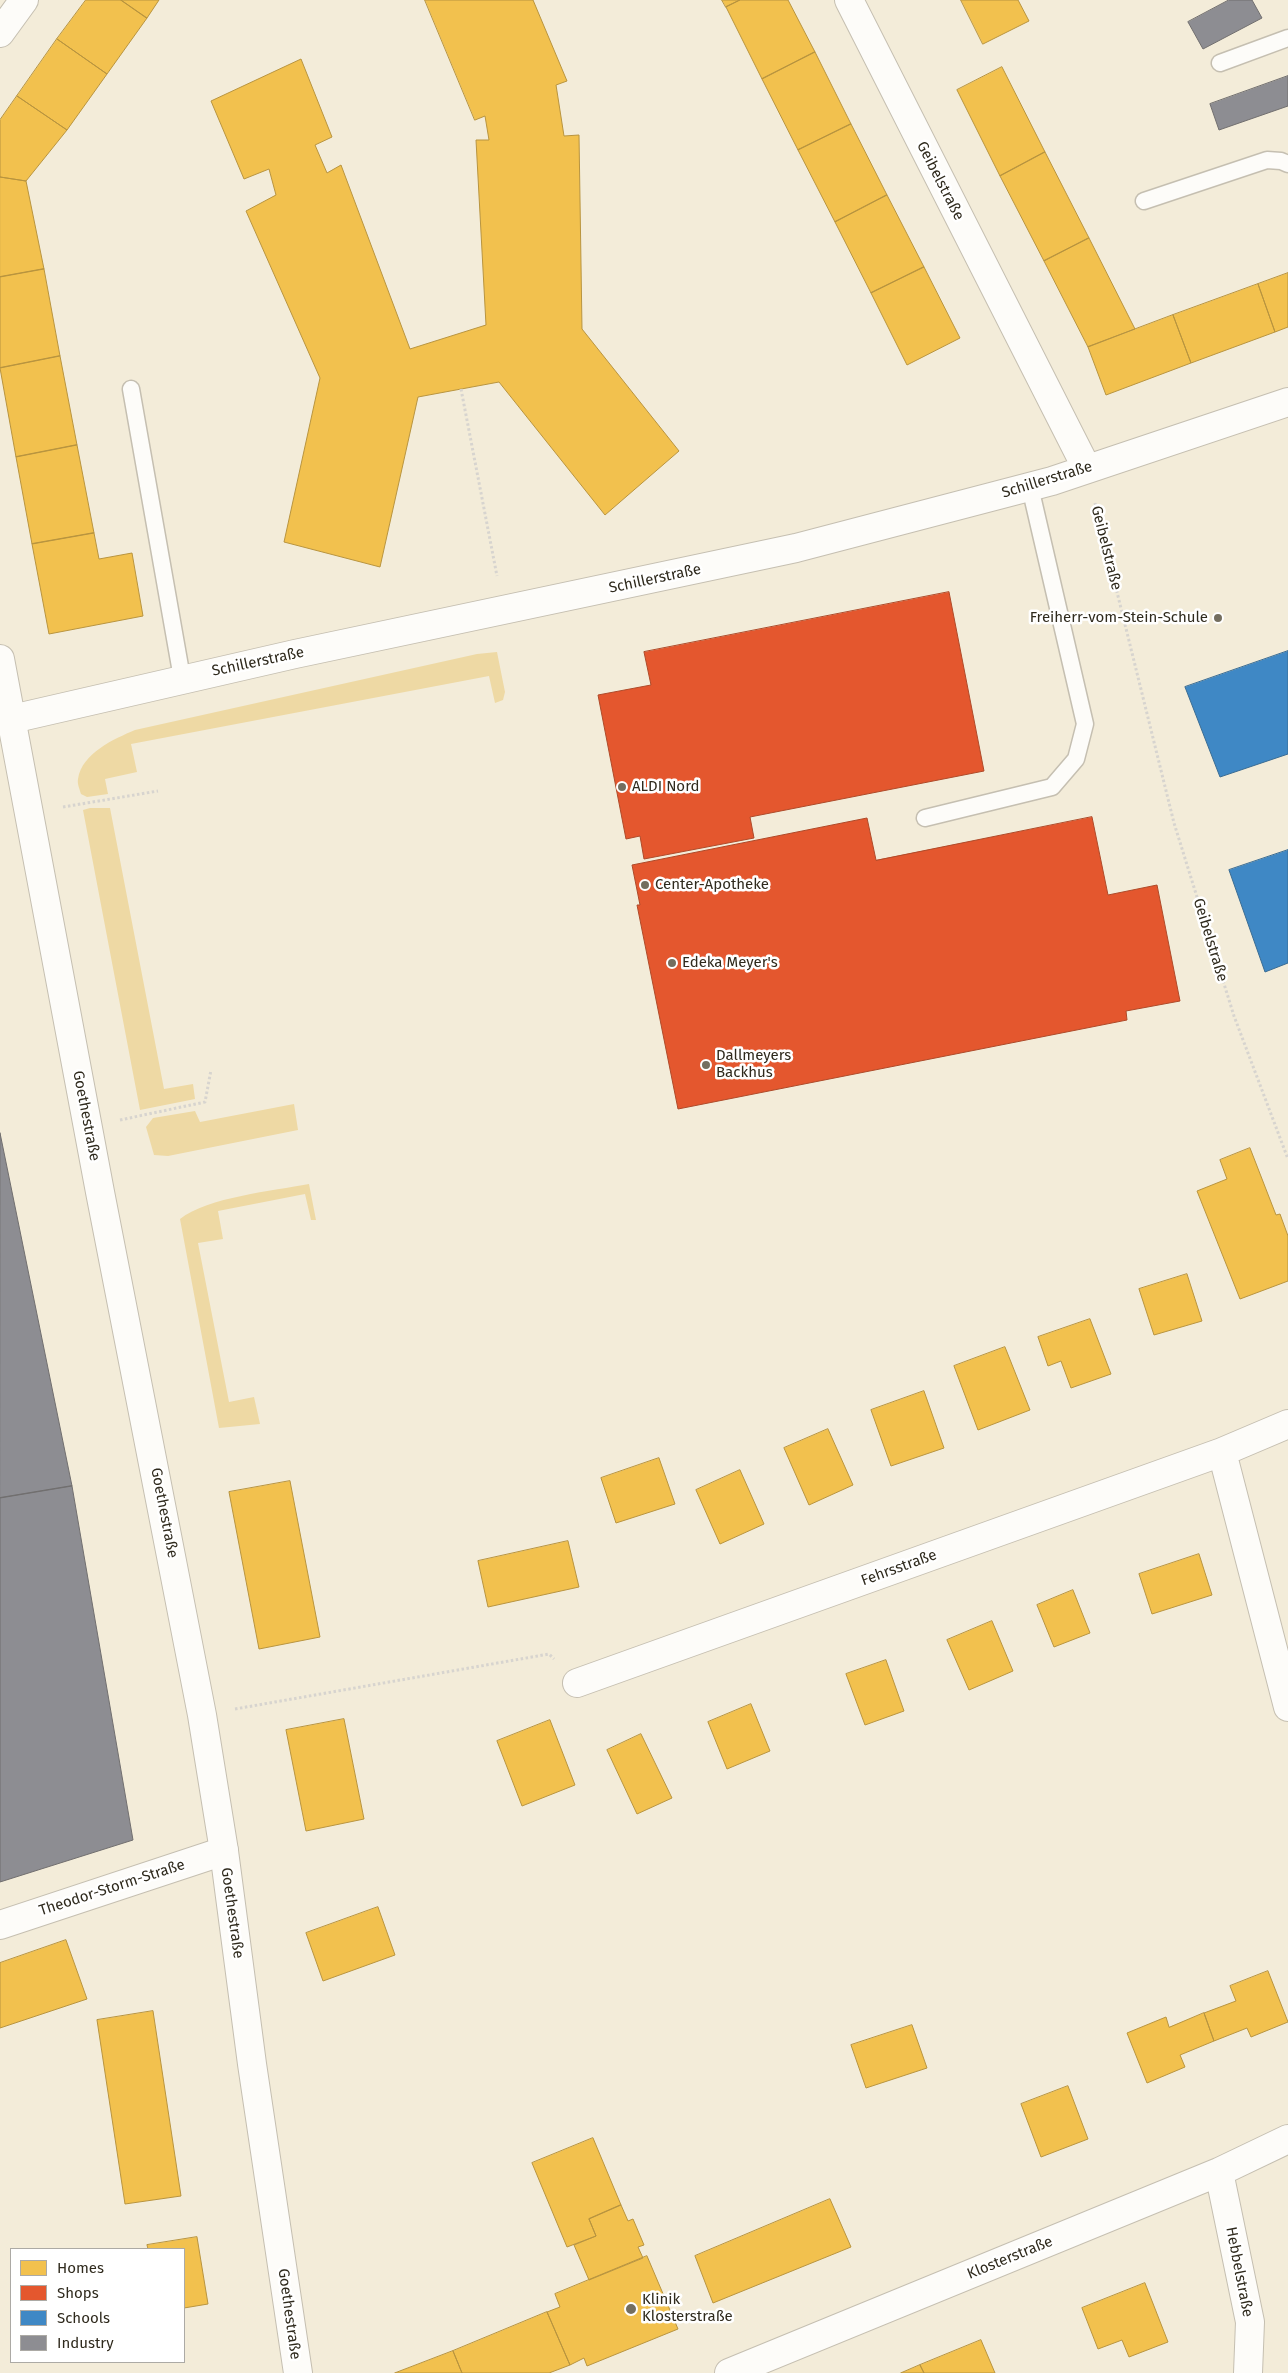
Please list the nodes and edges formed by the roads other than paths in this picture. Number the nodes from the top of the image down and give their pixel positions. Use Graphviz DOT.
graph roads {
  1 [pos="24,0"];
  2 [pos="849,0"];
  3 [pos="0,33"];
  4 [pos="1288,38"];
  5 [pos="1220,63"];
  6 [pos="1288,164"];
  7 [pos="1144,202"];
  8 [pos="131,389"];
  9 [pos="1288,402"];
  10 [pos="1087,469"];
  11 [pos="1030,487"];
  12 [pos="0,659"];
  13 [pos="182,678"];
  14 [pos="6,719"];
  15 [pos="924,818"];
  16 [pos="1288,1424"];
  17 [pos="1222,1452"];
  18 [pos="577,1684"];
  19 [pos="1288,1707"];
  20 [pos="224,1851"];
  21 [pos="0,1924"];
  22 [pos="1288,2139"];
  23 [pos="1219,2172"];
  24 [pos="298,2373"];
  25 [pos="729,2373"];
  26 [pos="1248,2373"];
  1 -- 3 [label="street"];
  2 -- 10 [label="street, Geibelstraße"];
  4 -- 5 [label="lane"];
  6 -- 7 [label="lane"];
  8 -- 13 [label="lane"];
  9 -- 10 [label="street, Schillerstraße"];
  10 -- 11 [label="street, Schillerstraße"];
  11 -- 13 [label="street, Schillerstraße"];
  11 -- 15 [label="lane"];
  12 -- 14 [label="street, Goethestraße"];
  13 -- 14 [label="street, Schillerstraße"];
  14 -- 20 [label="street, Goethestraße"];
  16 -- 17 [label="street, Fehrsstraße"];
  17 -- 18 [label="street, Fehrsstraße"];
  17 -- 19 [label="street"];
  20 -- 21 [label="street, Theodor-Storm-Straße"];
  20 -- 24 [label="street, Goethestraße"];
  22 -- 23 [label="street, Klosterstraße"];
  23 -- 25 [label="street, Klosterstraße"];
  23 -- 26 [label="street, Hebbelstraße"];
}
